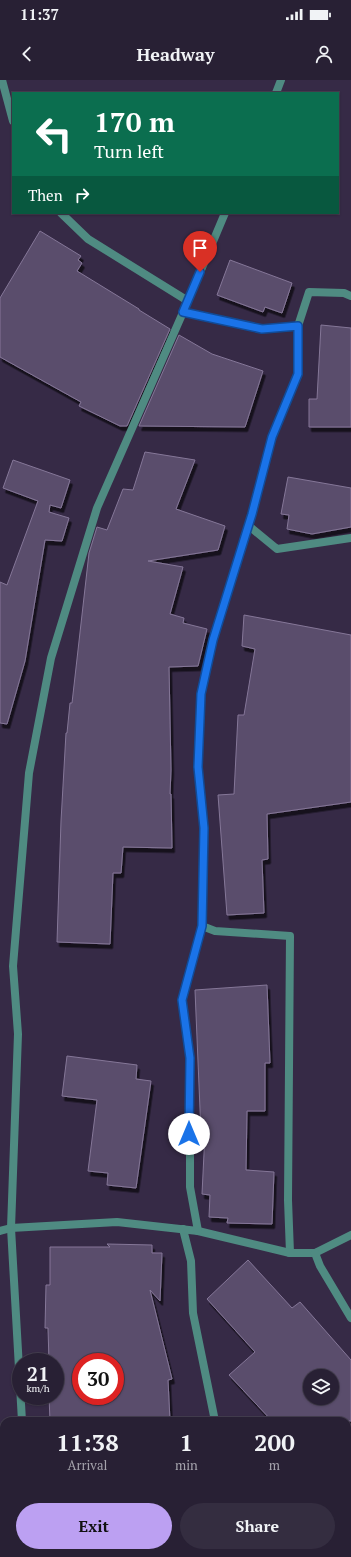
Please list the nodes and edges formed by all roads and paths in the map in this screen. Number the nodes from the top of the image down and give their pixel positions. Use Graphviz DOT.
graph roads {
  1 [pos="2,80"];
  2 [pos="281,80"];
  3 [pos="276,92"];
  4 [pos="2,96"];
  5 [pos="12,119"];
  6 [pos="62,214"];
  7 [pos="225,214"];
  8 [pos="351,296"];
  9 [pos="188,301"];
  10 [pos="183,312"];
  11 [pos="298,326"];
  12 [pos="248,526"];
  13 [pos="351,538"];
  14 [pos="202,926"];
  15 [pos="11,1228"];
  16 [pos="184,1229"];
  17 [pos="0,1231"];
  18 [pos="198,1231"];
  19 [pos="351,1235"];
  20 [pos="290,1253"];
  21 [pos="315,1253"];
  22 [pos="351,1318"];
  23 [pos="22,1417"];
  24 [pos="214,1417"];
  1 -- 4 [label="street"];
  2 -- 3 [label="street"];
  4 -- 5 [label="street"];
  6 -- 9 [label="street"];
  7 -- 9 [label="street"];
  8 -- 11 [label="street"];
  9 -- 10 [label="street"];
  10 -- 11 [label="street"];
  10 -- 15 [label="street"];
  11 -- 12 [label="street"];
  12 -- 13 [label="street"];
  12 -- 14 [label="street"];
  14 -- 18 [label="street"];
  14 -- 20 [label="street"];
  15 -- 16 [label="street"];
  15 -- 17 [label="street"];
  15 -- 23 [label="street"];
  16 -- 18 [label="street"];
  16 -- 24 [label="street"];
  18 -- 20 [label="street"];
  19 -- 21 [label="street"];
  20 -- 21 [label="street"];
  21 -- 22 [label="street"];
}
